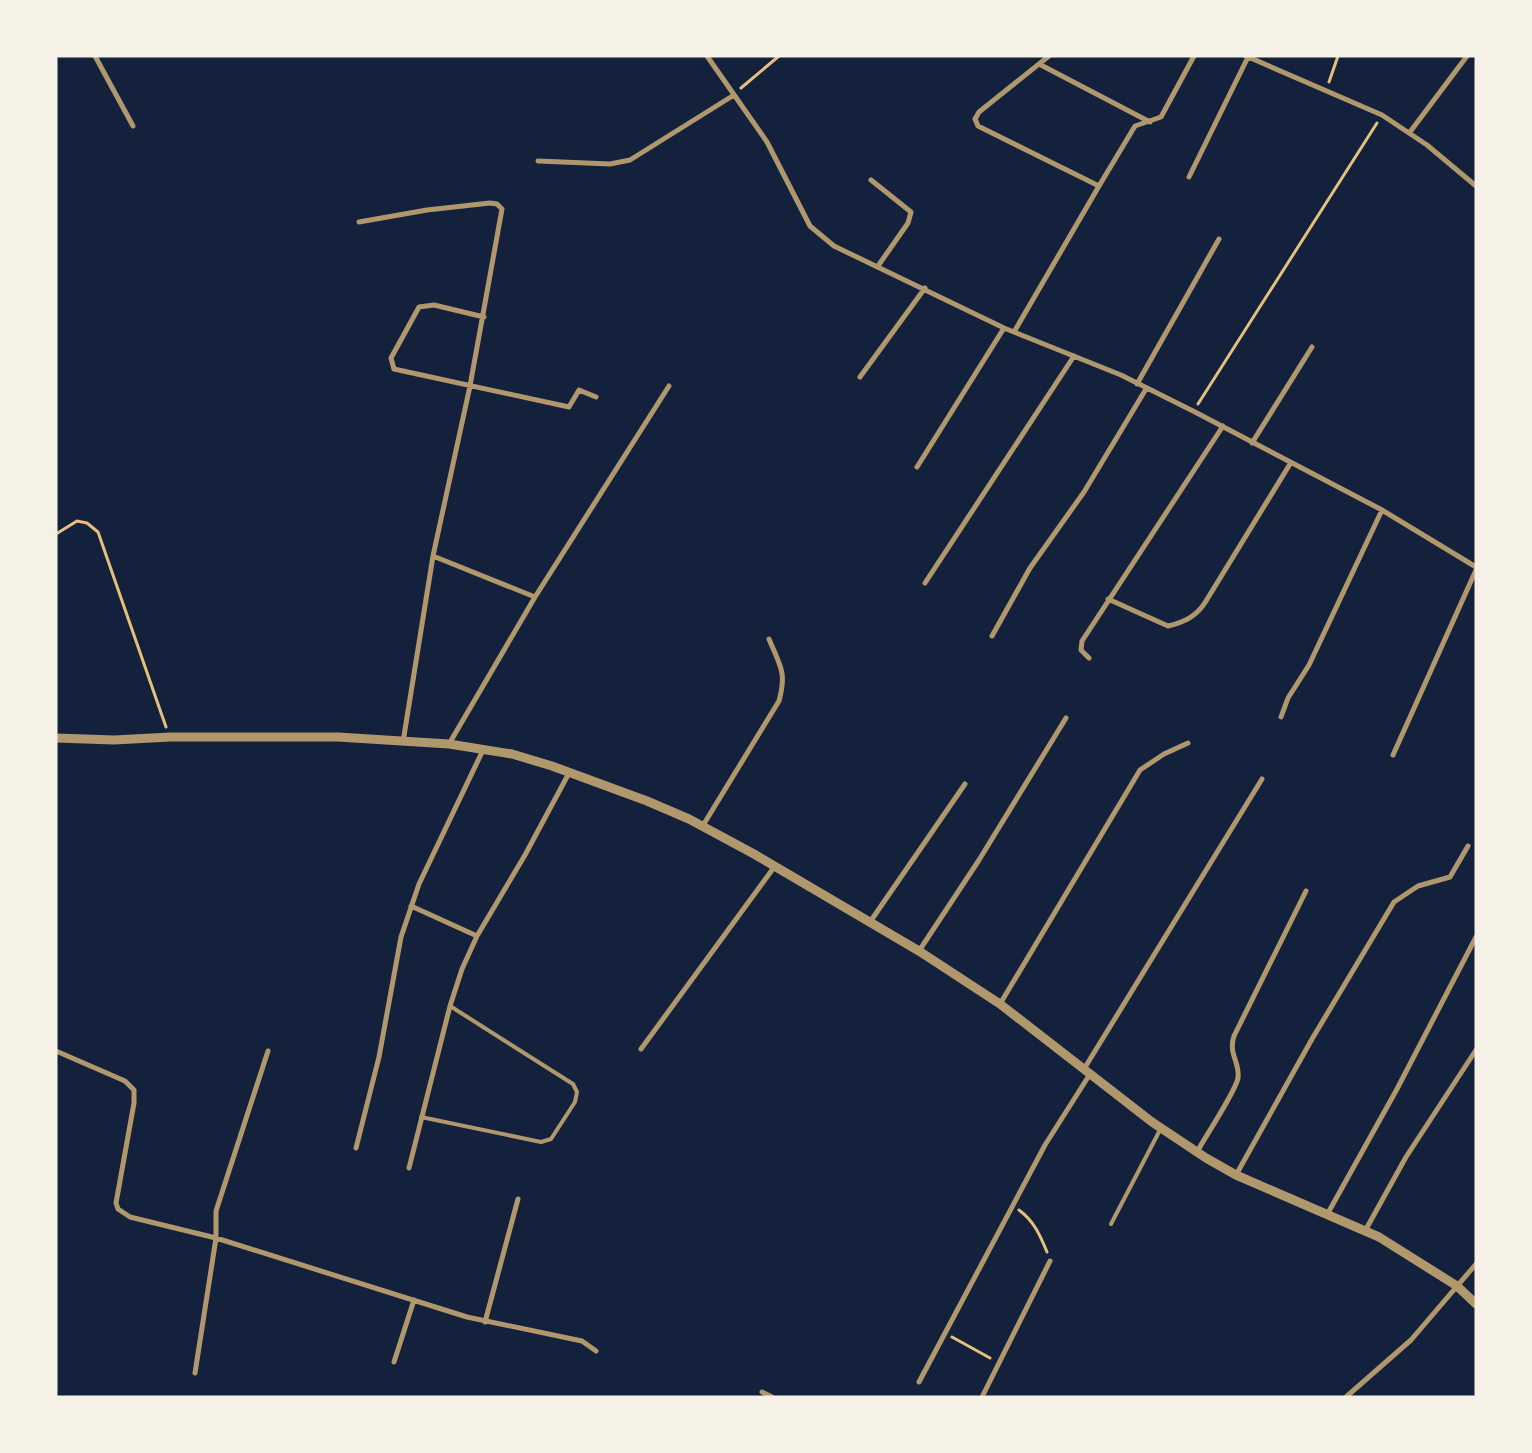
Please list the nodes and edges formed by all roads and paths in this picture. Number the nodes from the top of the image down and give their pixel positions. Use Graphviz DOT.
graph roads {
  1 [pos="95,56"];
  2 [pos="707,56"];
  3 [pos="779,56"];
  4 [pos="1050,56"];
  5 [pos="1194,56"];
  6 [pos="1338,56"];
  7 [pos="1467,56"];
  8 [pos="1247,57"];
  9 [pos="1039,64"];
  10 [pos="1326,89"];
  11 [pos="734,95"];
  12 [pos="1382,115"];
  13 [pos="1150,122"];
  14 [pos="133,126"];
  15 [pos="1410,132"];
  16 [pos="538,161"];
  17 [pos="1190,177"];
  18 [pos="871,180"];
  19 [pos="1099,186"];
  20 [pos="1476,186"];
  21 [pos="359,222"];
  22 [pos="1219,239"];
  23 [pos="878,266"];
  24 [pos="925,288"];
  25 [pos="484,317"];
  26 [pos="1004,328"];
  27 [pos="1014,332"];
  28 [pos="1312,347"];
  29 [pos="1074,356"];
  30 [pos="860,377"];
  31 [pos="1138,384"];
  32 [pos="470,386"];
  33 [pos="669,386"];
  34 [pos="1146,389"];
  35 [pos="596,397"];
  36 [pos="1194,412"];
  37 [pos="1223,426"];
  38 [pos="1252,442"];
  39 [pos="1290,464"];
  40 [pos="916,467"];
  41 [pos="1382,510"];
  42 [pos="56,534"];
  43 [pos="434,556"];
  44 [pos="1476,569"];
  45 [pos="925,583"];
  46 [pos="534,597"];
  47 [pos="1108,599"];
  48 [pos="992,636"];
  49 [pos="769,639"];
  50 [pos="1089,658"];
  51 [pos="1281,717"];
  52 [pos="1066,718"];
  53 [pos="170,737"];
  54 [pos="56,738"];
  55 [pos="403,742"];
  56 [pos="1188,743"];
  57 [pos="449,744"];
  58 [pos="485,748"];
  59 [pos="1393,755"];
  60 [pos="569,773"];
  61 [pos="1262,779"];
  62 [pos="965,784"];
  63 [pos="702,827"];
  64 [pos="1468,846"];
  65 [pos="775,866"];
  66 [pos="1306,892"];
  67 [pos="411,906"];
  68 [pos="870,922"];
  69 [pos="477,936"];
  70 [pos="1476,937"];
  71 [pos="919,951"];
  72 [pos="1000,1004"];
  73 [pos="450,1006"];
  74 [pos="641,1048"];
  75 [pos="1476,1050"];
  76 [pos="56,1051"];
  77 [pos="268,1052"];
  78 [pos="1087,1071"];
  79 [pos="421,1117"];
  80 [pos="1161,1128"];
  81 [pos="356,1148"];
  82 [pos="1197,1152"];
  83 [pos="409,1168"];
  84 [pos="1236,1175"];
  85 [pos="518,1199"];
  86 [pos="1013,1205"];
  87 [pos="1328,1213"];
  88 [pos="1111,1224"];
  89 [pos="1365,1231"];
  90 [pos="216,1238"];
  91 [pos="1050,1260"];
  92 [pos="1476,1264"];
  93 [pos="1457,1286"];
  94 [pos="414,1300"];
  95 [pos="1476,1304"];
  96 [pos="485,1322"];
  97 [pos="945,1333"];
  98 [pos="596,1351"];
  99 [pos="394,1362"];
  100 [pos="998,1362"];
  101 [pos="195,1373"];
  102 [pos="919,1382"];
  103 [pos="762,1392"];
  104 [pos="772,1397"];
  105 [pos="982,1397"];
  106 [pos="1346,1397"];
  1 -- 14 [label="street"];
  2 -- 11 [label="street"];
  3 -- 11 [label="path"];
  4 -- 9 [label="street"];
  5 -- 13 [label="street"];
  6 -- 10 [label="path"];
  7 -- 15 [label="street"];
  8 -- 10 [label="street"];
  8 -- 17 [label="street"];
  9 -- 13 [label="street"];
  9 -- 19 [label="street"];
  10 -- 12 [label="street"];
  11 -- 16 [label="street"];
  11 -- 23 [label="street"];
  12 -- 15 [label="street"];
  12 -- 36 [label="path"];
  13 -- 19 [label="street"];
  15 -- 20 [label="street"];
  18 -- 23 [label="street"];
  19 -- 27 [label="street"];
  21 -- 25 [label="street"];
  22 -- 31 [label="street"];
  23 -- 24 [label="street"];
  24 -- 26 [label="street"];
  24 -- 30 [label="street"];
  25 -- 32 [label="street"];
  25 -- 32 [label="street"];
  26 -- 27 [label="street"];
  26 -- 40 [label="street"];
  27 -- 29 [label="street"];
  28 -- 38 [label="street"];
  29 -- 31 [label="street"];
  29 -- 45 [label="street"];
  31 -- 34 [label="street"];
  32 -- 35 [label="street"];
  32 -- 43 [label="street"];
  33 -- 46 [label="street"];
  34 -- 36 [label="street"];
  34 -- 48 [label="street"];
  36 -- 37 [label="street"];
  37 -- 38 [label="street"];
  37 -- 47 [label="street"];
  38 -- 39 [label="street"];
  39 -- 41 [label="street"];
  39 -- 47 [label="street"];
  41 -- 44 [label="street"];
  41 -- 51 [label="street"];
  42 -- 53 [label="path"];
  43 -- 46 [label="street"];
  43 -- 55 [label="street"];
  44 -- 59 [label="street"];
  46 -- 57 [label="street"];
  47 -- 50 [label="street"];
  49 -- 63 [label="street"];
  52 -- 71 [label="street"];
  53 -- 54 [label="street"];
  53 -- 55 [label="street"];
  55 -- 57 [label="street"];
  56 -- 72 [label="street"];
  57 -- 58 [label="street"];
  58 -- 60 [label="street"];
  58 -- 67 [label="street"];
  60 -- 63 [label="street"];
  60 -- 69 [label="street"];
  61 -- 78 [label="street"];
  62 -- 68 [label="street"];
  63 -- 65 [label="street"];
  64 -- 84 [label="street"];
  65 -- 68 [label="street"];
  65 -- 74 [label="street"];
  66 -- 82 [label="street"];
  67 -- 69 [label="street"];
  67 -- 81 [label="street"];
  68 -- 71 [label="street"];
  69 -- 73 [label="street"];
  70 -- 87 [label="street"];
  71 -- 72 [label="street"];
  72 -- 78 [label="street"];
  73 -- 79 [label="street"];
  73 -- 79 [label="lane"];
  75 -- 89 [label="street"];
  76 -- 90 [label="street"];
  77 -- 90 [label="street"];
  78 -- 80 [label="street"];
  78 -- 86 [label="street"];
  79 -- 83 [label="street"];
  80 -- 82 [label="street"];
  80 -- 88 [label="lane"];
  82 -- 84 [label="street"];
  84 -- 87 [label="street"];
  85 -- 96 [label="street"];
  86 -- 91 [label="path"];
  86 -- 97 [label="street"];
  87 -- 89 [label="street"];
  89 -- 93 [label="street"];
  90 -- 94 [label="street"];
  90 -- 101 [label="street"];
  91 -- 100 [label="street"];
  92 -- 93 [label="street"];
  93 -- 95 [label="street"];
  93 -- 106 [label="street"];
  94 -- 96 [label="street"];
  94 -- 99 [label="street"];
  96 -- 98 [label="street"];
  97 -- 100 [label="path"];
  97 -- 102 [label="street"];
  100 -- 105 [label="street"];
  103 -- 104 [label="street"];
}
